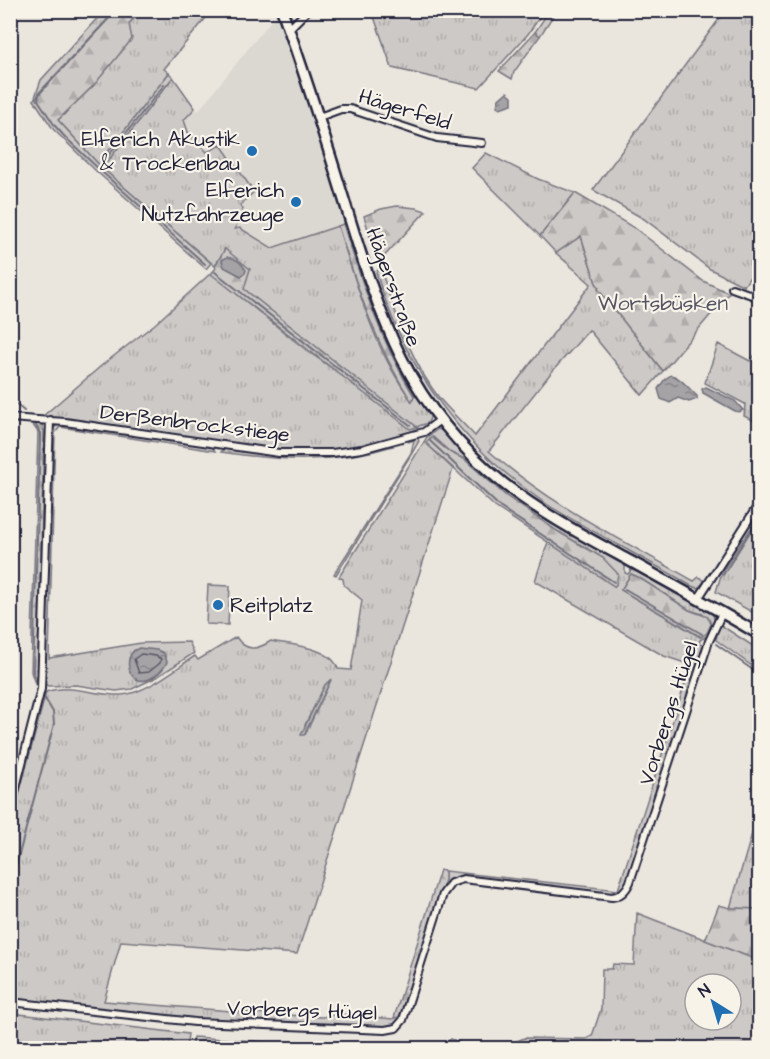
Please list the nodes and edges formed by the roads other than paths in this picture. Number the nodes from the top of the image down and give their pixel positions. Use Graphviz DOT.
graph roads {
  1 [pos="282,10"];
  2 [pos="308,10"];
  3 [pos="288,30"];
  4 [pos="319,117"];
  5 [pos="482,143"];
  6 [pos="732,288"];
  7 [pos="759,298"];
  8 [pos="10,418"];
  9 [pos="50,420"];
  10 [pos="440,420"];
  11 [pos="759,502"];
  12 [pos="698,599"];
  13 [pos="722,613"];
  14 [pos="759,635"];
  15 [pos="10,810"];
  16 [pos="10,1002"];
  1 -- 3 [label="main road, Hägerstraße"];
  2 -- 3 [label="street"];
  3 -- 4 [label="main road, Hägerstraße"];
  4 -- 5 [label="street, Hägerfeld"];
  4 -- 10 [label="main road, Hägerstraße"];
  6 -- 7 [label="street"];
  8 -- 9 [label="street, Derßenbrockstiege"];
  9 -- 10 [label="street, Derßenbrockstiege"];
  9 -- 15 [label="street"];
  10 -- 12 [label="main road, Hägerstraße"];
  11 -- 12 [label="street"];
  12 -- 13 [label="main road, Hägerstraße"];
  13 -- 14 [label="main road, Hägerstraße"];
  13 -- 16 [label="street, Vorbergs Hügel"];
}
